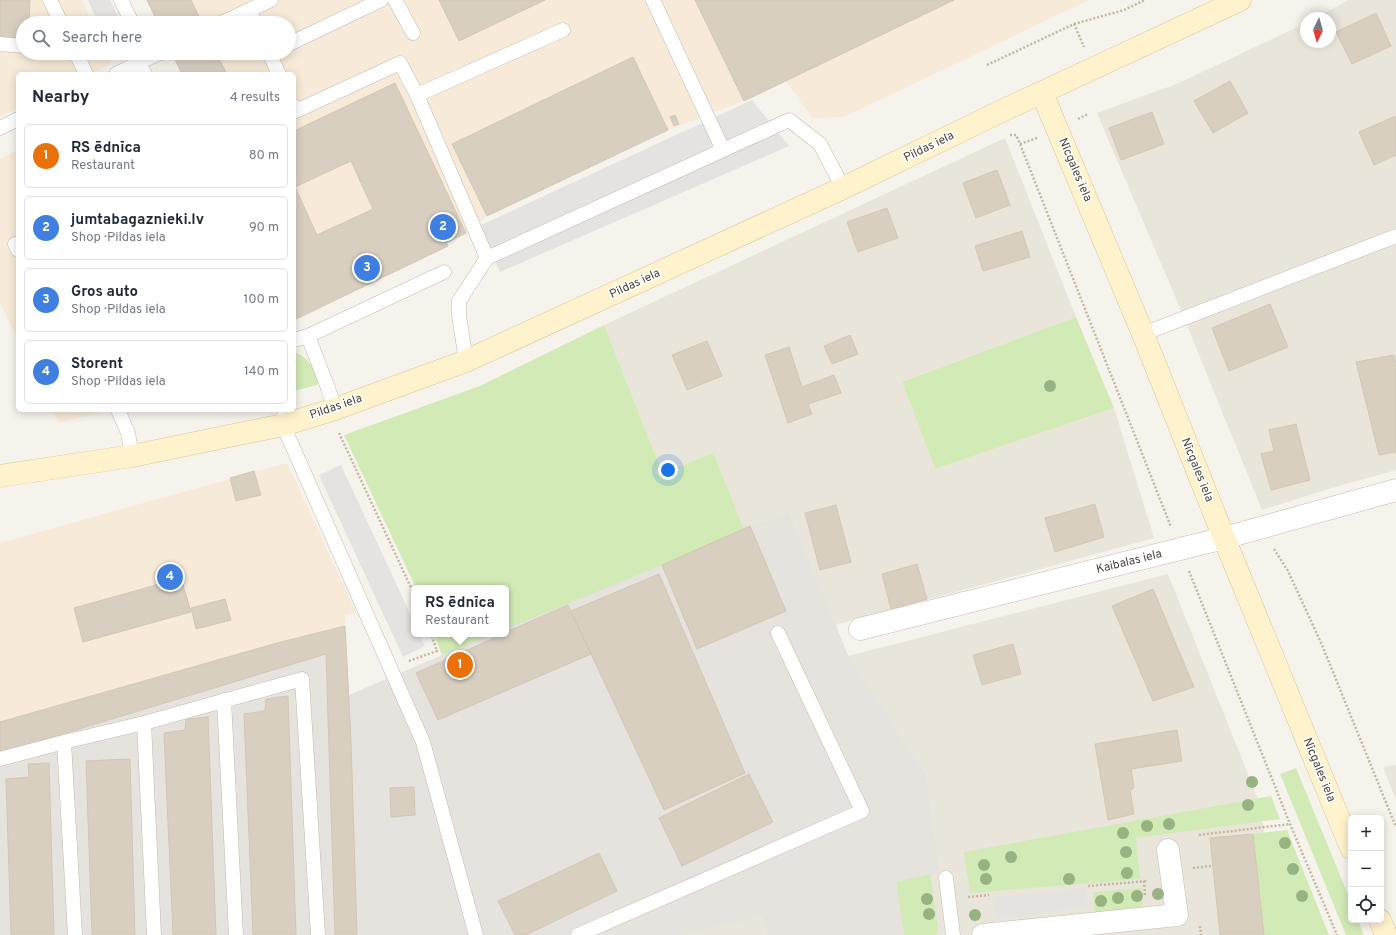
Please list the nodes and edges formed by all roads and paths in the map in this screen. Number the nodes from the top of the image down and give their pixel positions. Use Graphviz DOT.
graph roads {
  1 [pos="50,0"];
  2 [pos="121,0"];
  3 [pos="381,0"];
  4 [pos="395,0"];
  5 [pos="653,0"];
  6 [pos="1145,0"];
  7 [pos="1240,0"];
  8 [pos="264,2"];
  9 [pos="58,16"];
  10 [pos="129,16"];
  11 [pos="253,16"];
  12 [pos="1074,24"];
  13 [pos="563,30"];
  14 [pos="413,33"];
  15 [pos="296,41"];
  16 [pos="0,44"];
  17 [pos="16,45"];
  18 [pos="79,60"];
  19 [pos="147,60"];
  20 [pos="272,60"];
  21 [pos="987,65"];
  22 [pos="1094,69"];
  23 [pos="85,72"];
  24 [pos="120,72"];
  25 [pos="278,72"];
  26 [pos="1042,93"];
  27 [pos="417,94"];
  28 [pos="296,111"];
  29 [pos="16,121"];
  30 [pos="0,128"];
  31 [pos="1020,144"];
  32 [pos="723,150"];
  33 [pos="843,188"];
  34 [pos="1396,236"];
  35 [pos="487,258"];
  36 [pos="444,272"];
  37 [pos="1143,334"];
  38 [pos="308,336"];
  39 [pos="296,339"];
  40 [pos="466,361"];
  41 [pos="335,409"];
  42 [pos="119,412"];
  43 [pos="284,417"];
  44 [pos="338,430"];
  45 [pos="132,456"];
  46 [pos="0,476"];
  47 [pos="1396,490"];
  48 [pos="1260,528"];
  49 [pos="1224,538"];
  50 [pos="1180,549"];
  51 [pos="411,588"];
  52 [pos="860,629"];
  53 [pos="778,633"];
  54 [pos="432,637"];
  55 [pos="390,667"];
  56 [pos="224,700"];
  57 [pos="144,723"];
  58 [pos="64,742"];
  59 [pos="0,759"];
  60 [pos="1290,824"];
  61 [pos="1396,827"];
  62 [pos="1199,835"];
  63 [pos="1348,841"];
  64 [pos="1168,850"];
  65 [pos="1212,866"];
  66 [pos="1193,868"];
  67 [pos="946,878"];
  68 [pos="1172,879"];
  69 [pos="1088,886"];
  70 [pos="989,895"];
  71 [pos="967,897"];
  72 [pos="1381,923"];
  73 [pos="1200,926"];
  74 [pos="75,935"];
  75 [pos="154,935"];
  76 [pos="236,935"];
  77 [pos="318,935"];
  78 [pos="476,935"];
  79 [pos="578,935"];
  80 [pos="953,935"];
  81 [pos="983,935"];
  82 [pos="1201,935"];
  83 [pos="1337,935"];
  84 [pos="1386,935"];
  1 -- 9 [label="lane"];
  2 -- 10 [label="lane"];
  3 -- 15 [label="lane"];
  4 -- 14 [label="lane"];
  5 -- 32 [label="lane"];
  6 -- 12 [label="path"];
  7 -- 22 [label="street, Pildas iela"];
  8 -- 11 [label="lane"];
  12 -- 21 [label="path"];
  12 -- 22 [label="path"];
  13 -- 27 [label="lane"];
  16 -- 17 [label="lane"];
  18 -- 23 [label="lane"];
  19 -- 24 [label="lane"];
  20 -- 25 [label="lane"];
  22 -- 26 [label="street, Pildas iela"];
  26 -- 33 [label="street, Pildas iela"];
  26 -- 37 [label="street, Nīcgales iela"];
  27 -- 28 [label="lane"];
  27 -- 35 [label="lane"];
  29 -- 30 [label="lane"];
  31 -- 50 [label="path"];
  32 -- 33 [label="lane"];
  32 -- 35 [label="lane"];
  33 -- 40 [label="street, Pildas iela"];
  34 -- 37 [label="lane"];
  35 -- 40 [label="lane"];
  36 -- 38 [label="lane"];
  37 -- 49 [label="street, Nīcgales iela"];
  38 -- 39 [label="lane"];
  38 -- 41 [label="lane"];
  40 -- 41 [label="street, Pildas iela"];
  41 -- 43 [label="street, Pildas iela"];
  42 -- 45 [label="lane"];
  43 -- 45 [label="street, Pildas iela"];
  43 -- 55 [label="lane"];
  44 -- 51 [label="path"];
  45 -- 46 [label="street, Pildas iela"];
  47 -- 48 [label="street, Kaibalas iela"];
  48 -- 49 [label="street, Kaibalas iela"];
  48 -- 61 [label="path"];
  49 -- 50 [label="street, Kaibalas iela"];
  49 -- 63 [label="street, Nīcgales iela"];
  50 -- 52 [label="street, Kaibalas iela"];
  50 -- 60 [label="path"];
  53 -- 79 [label="lane"];
  54 -- 55 [label="path"];
  55 -- 78 [label="lane"];
  56 -- 57 [label="lane"];
  56 -- 76 [label="lane"];
  56 -- 77 [label="lane"];
  57 -- 58 [label="lane"];
  57 -- 75 [label="lane"];
  58 -- 59 [label="lane"];
  58 -- 74 [label="lane"];
  60 -- 62 [label="path"];
  60 -- 83 [label="path"];
  64 -- 68 [label="street"];
  65 -- 66 [label="path"];
  67 -- 80 [label="lane"];
  68 -- 69 [label="path"];
  68 -- 81 [label="street"];
  70 -- 71 [label="path"];
  72 -- 84 [label="street"];
  73 -- 82 [label="path"];
}
